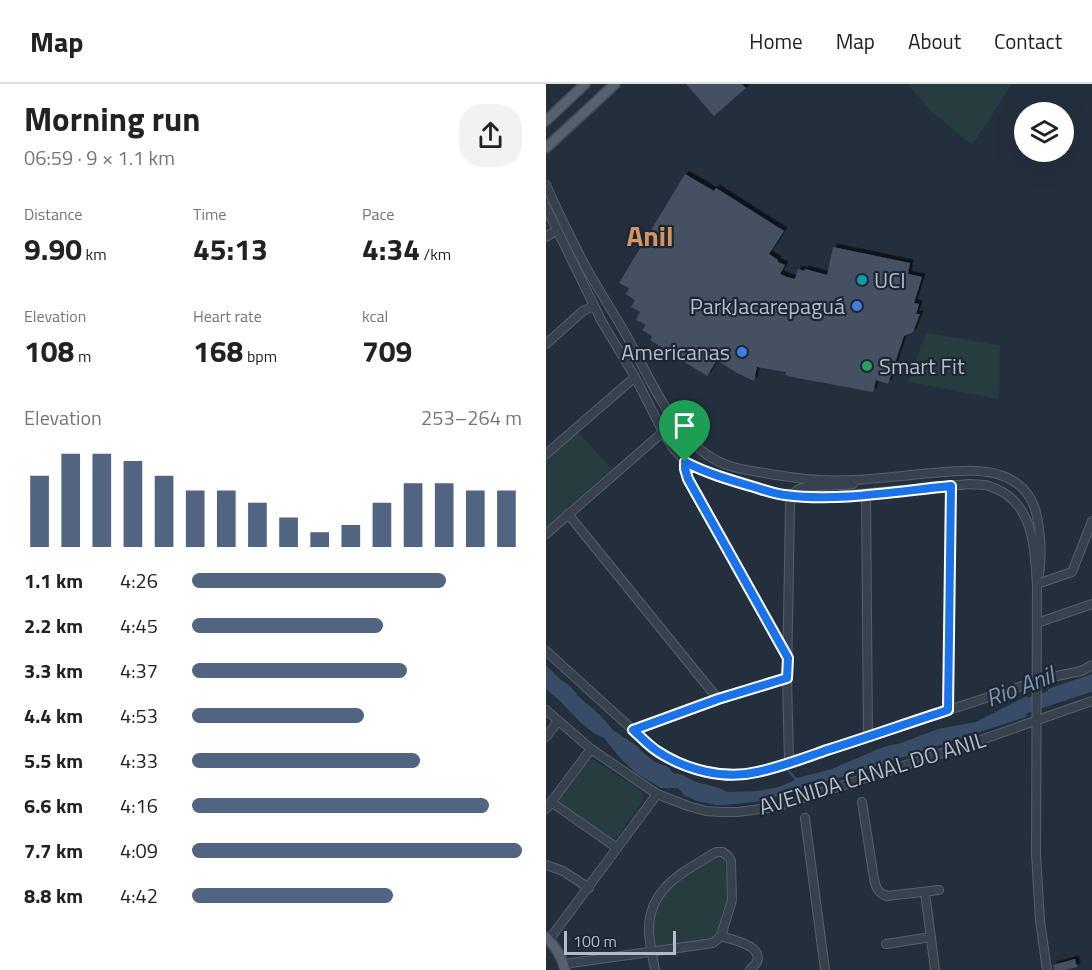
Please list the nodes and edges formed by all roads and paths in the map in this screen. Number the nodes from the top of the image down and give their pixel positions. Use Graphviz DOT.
graph roads {
  1 [pos="585,84"];
  2 [pos="615,84"];
  3 [pos="547,119"];
  4 [pos="546,148"];
  5 [pos="546,185"];
  6 [pos="546,207"];
  7 [pos="556,230"];
  8 [pos="546,237"];
  9 [pos="594,306"];
  10 [pos="546,344"];
  11 [pos="635,377"];
  12 [pos="663,432"];
  13 [pos="546,454"];
  14 [pos="685,462"];
  15 [pos="881,477"];
  16 [pos="951,486"];
  17 [pos="866,494"];
  18 [pos="793,496"];
  19 [pos="568,514"];
  20 [pos="1092,521"];
  21 [pos="546,534"];
  22 [pos="1037,584"];
  23 [pos="1092,604"];
  24 [pos="1037,623"];
  25 [pos="546,651"];
  26 [pos="788,658"];
  27 [pos="1092,664"];
  28 [pos="787,678"];
  29 [pos="1037,684"];
  30 [pos="718,699"];
  31 [pos="1092,701"];
  32 [pos="546,710"];
  33 [pos="948,710"];
  34 [pos="1037,717"];
  35 [pos="558,721"];
  36 [pos="633,730"];
  37 [pos="546,737"];
  38 [pos="868,737"];
  39 [pos="591,749"];
  40 [pos="789,762"];
  41 [pos="657,794"];
  42 [pos="862,802"];
  43 [pos="549,806"];
  44 [pos="805,818"];
  45 [pos="617,848"];
  46 [pos="546,865"];
  47 [pos="589,888"];
  48 [pos="939,890"];
  49 [pos="925,892"];
  50 [pos="721,936"];
  51 [pos="932,937"];
  52 [pos="548,938"];
  53 [pos="886,944"];
  54 [pos="652,951"];
  55 [pos="565,967"];
  56 [pos="655,970"];
  57 [pos="750,970"];
  58 [pos="825,970"];
  59 [pos="935,970"];
  60 [pos="1047,970"];
  1 -- 3 [label="main road"];
  2 -- 4 [label="main road"];
  5 -- 15 [label="street"];
  6 -- 7 [label="street"];
  7 -- 8 [label="street"];
  7 -- 9 [label="street"];
  9 -- 10 [label="street"];
  9 -- 11 [label="street"];
  11 -- 12 [label="street"];
  11 -- 13 [label="street"];
  12 -- 14 [label="street"];
  12 -- 19 [label="street"];
  14 -- 18 [label="street"];
  14 -- 26 [label="street"];
  15 -- 18 [label="street"];
  15 -- 22 [label="street"];
  16 -- 17 [label="street"];
  16 -- 22 [label="street"];
  16 -- 33 [label="street"];
  17 -- 18 [label="street"];
  17 -- 38 [label="street"];
  18 -- 26 [label="street"];
  19 -- 21 [label="street"];
  19 -- 30 [label="street"];
  20 -- 22 [label="street"];
  22 -- 24 [label="street"];
  23 -- 24 [label="street"];
  24 -- 29 [label="street"];
  25 -- 36 [label="street"];
  26 -- 28 [label="street"];
  27 -- 29 [label="street"];
  28 -- 30 [label="street"];
  28 -- 40 [label="street"];
  29 -- 33 [label="street"];
  29 -- 34 [label="street"];
  30 -- 36 [label="street"];
  31 -- 34 [label="street, AVENIDA CANAL DO ANIL"];
  32 -- 35 [label="street, AVENIDA CANAL DO ANIL"];
  33 -- 38 [label="street"];
  34 -- 41 [label="street, AVENIDA CANAL DO ANIL"];
  34 -- 60 [label="street"];
  35 -- 37 [label="street"];
  35 -- 39 [label="street, AVENIDA CANAL DO ANIL"];
  36 -- 40 [label="street"];
  38 -- 40 [label="street"];
  39 -- 41 [label="street, AVENIDA CANAL DO ANIL"];
  39 -- 43 [label="street"];
  41 -- 45 [label="street"];
  42 -- 49 [label="street"];
  43 -- 45 [label="street"];
  44 -- 58 [label="street"];
  45 -- 47 [label="street"];
  46 -- 47 [label="street"];
  47 -- 52 [label="street"];
  48 -- 49 [label="street"];
  49 -- 51 [label="street"];
  50 -- 54 [label="street"];
  50 -- 54 [label="street"];
  50 -- 57 [label="street"];
  51 -- 53 [label="street"];
  51 -- 59 [label="street"];
  52 -- 55 [label="main road"];
  54 -- 55 [label="street"];
  54 -- 56 [label="street"];
}
